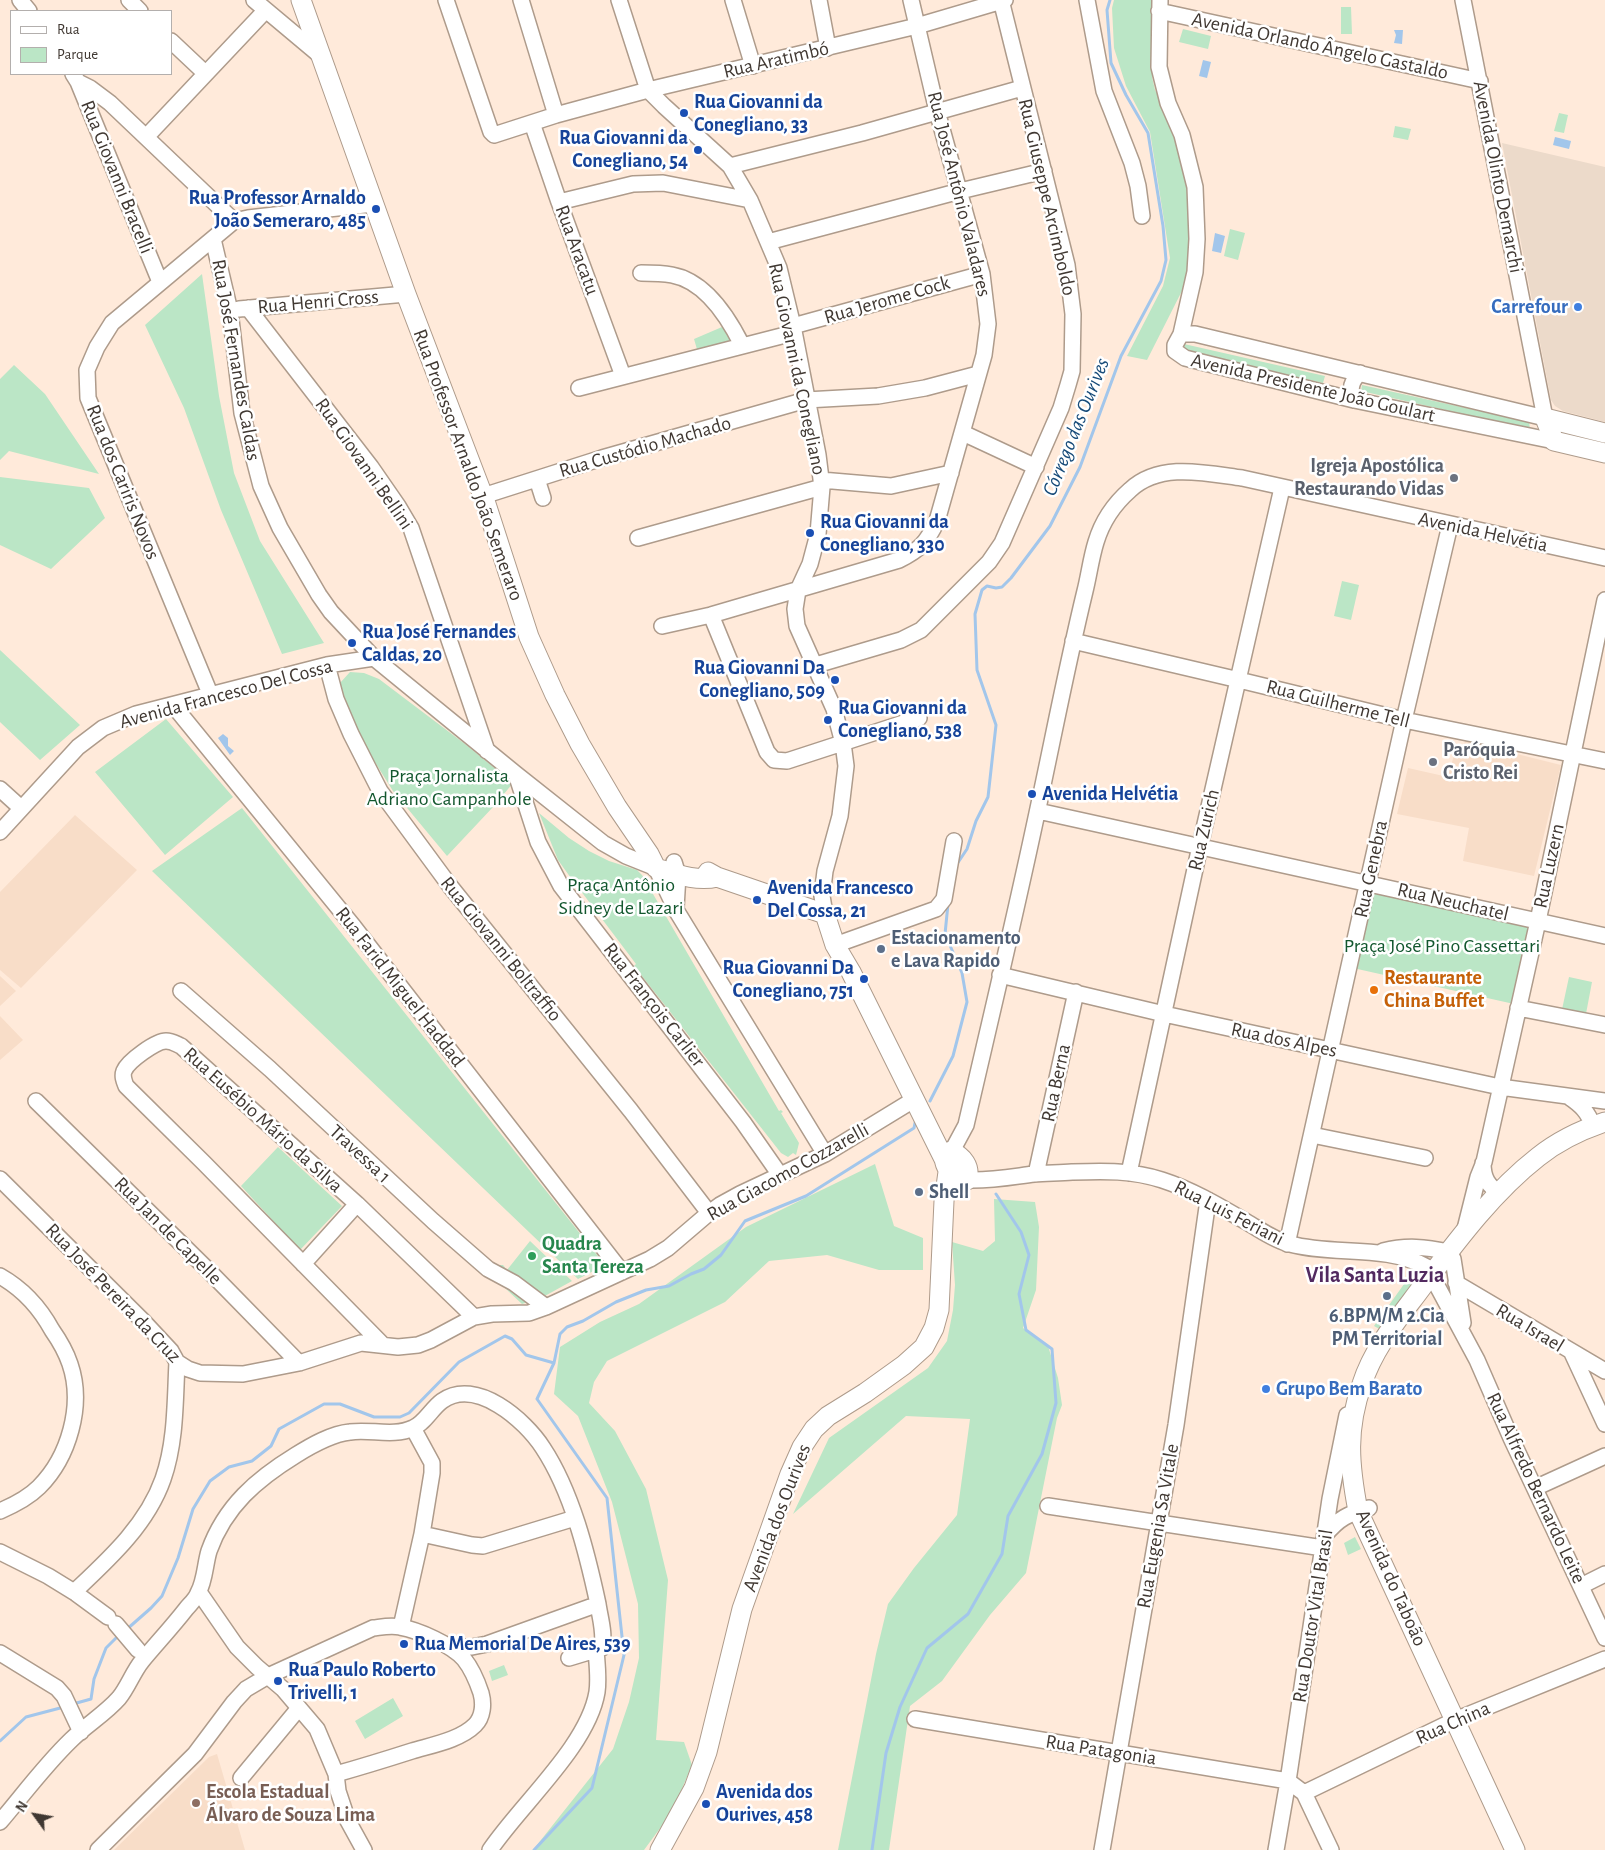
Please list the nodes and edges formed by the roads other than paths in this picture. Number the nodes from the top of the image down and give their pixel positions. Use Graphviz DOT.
graph roads {
  1 [pos="20,0"];
  2 [pos="128,0"];
  3 [pos="254,0"];
  4 [pos="302,0"];
  5 [pos="446,0"];
  6 [pos="521,0"];
  7 [pos="620,0"];
  8 [pos="733,0"];
  9 [pos="819,0"];
  10 [pos="911,0"];
  11 [pos="1002,0"];
  12 [pos="1087,0"];
  13 [pos="1463,0"];
  14 [pos="1160,6"];
  15 [pos="28,10"];
  16 [pos="139,10"];
  17 [pos="265,11"];
  18 [pos="917,26"];
  19 [pos="172,41"];
  20 [pos="828,48"];
  21 [pos="322,58"];
  22 [pos="753,66"];
  23 [pos="205,73"];
  24 [pos="75,78"];
  25 [pos="1480,81"];
  26 [pos="1022,88"];
  27 [pos="648,90"];
  28 [pos="937,111"];
  29 [pos="556,115"];
  30 [pos="532,123"];
  31 [pos="147,136"];
  32 [pos="730,166"];
  33 [pos="1044,171"];
  34 [pos="960,191"];
  35 [pos="750,200"];
  36 [pos="559,202"];
  37 [pos="373,204"];
  38 [pos="1142,216"];
  39 [pos="234,221"];
  40 [pos="213,239"];
  41 [pos="768,242"];
  42 [pos="641,273"];
  43 [pos="982,274"];
  44 [pos="160,282"];
  45 [pos="406,294"];
  46 [pos="248,308"];
  47 [pos="230,311"];
  48 [pos="793,330"];
  49 [pos="1181,334"];
  50 [pos="742,345"];
  51 [pos="1329,366"];
  52 [pos="1360,373"];
  53 [pos="978,374"];
  54 [pos="623,376"];
  55 [pos="579,388"];
  56 [pos="1324,392"];
  57 [pos="806,400"];
  58 [pos="1354,400"];
  59 [pos="1545,418"];
  60 [pos="962,433"];
  61 [pos="1605,433"];
  62 [pos="1554,441"];
  63 [pos="1605,453"];
  64 [pos="1036,467"];
  65 [pos="950,473"];
  66 [pos="537,479"];
  67 [pos="822,484"];
  68 [pos="1282,488"];
  69 [pos="483,496"];
  70 [pos="543,498"];
  71 [pos="1450,524"];
  72 [pos="638,538"];
  73 [pos="1605,558"];
  74 [pos="798,590"];
  75 [pos="1605,600"];
  76 [pos="711,615"];
  77 [pos="662,626"];
  78 [pos="1073,641"];
  79 [pos="374,658"];
  80 [pos="327,665"];
  81 [pos="816,665"];
  82 [pos="1238,680"];
  83 [pos="211,696"];
  84 [pos="174,705"];
  85 [pos="919,718"];
  86 [pos="1404,720"];
  87 [pos="843,743"];
  88 [pos="487,751"];
  89 [pos="1572,754"];
  90 [pos="1605,761"];
  91 [pos="516,774"];
  92 [pos="0,789"];
  93 [pos="22,808"];
  94 [pos="1038,811"];
  95 [pos="0,832"];
  96 [pos="954,841"];
  97 [pos="1200,846"];
  98 [pos="653,861"];
  99 [pos="676,869"];
  100 [pos="1367,883"];
  101 [pos="676,910"];
  102 [pos="825,914"];
  103 [pos="1538,921"];
  104 [pos="1605,936"];
  105 [pos="835,945"];
  106 [pos="1000,975"];
  107 [pos="181,990"];
  108 [pos="1076,992"];
  109 [pos="1518,1008"];
  110 [pos="1164,1014"];
  111 [pos="1605,1025"];
  112 [pos="1330,1050"];
  113 [pos="1500,1088"];
  114 [pos="1569,1097"];
  115 [pos="915,1099"];
  116 [pos="36,1101"];
  117 [pos="1605,1101"];
  118 [pos="1601,1127"];
  119 [pos="1312,1135"];
  120 [pos="825,1154"];
  121 [pos="1425,1158"];
  122 [pos="1484,1162"];
  123 [pos="957,1165"];
  124 [pos="1129,1173"];
  125 [pos="1036,1174"];
  126 [pos="780,1175"];
  127 [pos="0,1179"];
  128 [pos="1500,1193"];
  129 [pos="1208,1200"];
  130 [pos="357,1204"];
  131 [pos="708,1213"];
  132 [pos="1464,1233"];
  133 [pos="1287,1244"];
  134 [pos="1379,1252"];
  135 [pos="1451,1256"];
  136 [pos="303,1264"];
  137 [pos="622,1272"];
  138 [pos="0,1276"];
  139 [pos="1434,1278"];
  140 [pos="1456,1283"];
  141 [pos="546,1307"];
  142 [pos="529,1313"];
  143 [pos="474,1317"];
  144 [pos="1466,1338"];
  145 [pos="382,1344"];
  146 [pos="1572,1353"];
  147 [pos="177,1362"];
  148 [pos="299,1363"];
  149 [pos="1605,1371"];
  150 [pos="1361,1386"];
  151 [pos="1605,1424"];
  152 [pos="413,1428"];
  153 [pos="1605,1456"];
  154 [pos="1535,1488"];
  155 [pos="1330,1499"];
  156 [pos="1048,1506"];
  157 [pos="0,1511"];
  158 [pos="1359,1511"];
  159 [pos="575,1518"];
  160 [pos="1159,1524"];
  161 [pos="422,1534"];
  162 [pos="1324,1541"];
  163 [pos="0,1552"];
  164 [pos="1605,1574"];
  165 [pos="1581,1586"];
  166 [pos="74,1592"];
  167 [pos="199,1592"];
  168 [pos="590,1607"];
  169 [pos="401,1627"];
  170 [pos="1605,1638"];
  171 [pos="450,1647"];
  172 [pos="138,1650"];
  173 [pos="596,1650"];
  174 [pos="0,1653"];
  175 [pos="569,1658"];
  176 [pos="1605,1659"];
  177 [pos="268,1676"];
  178 [pos="299,1708"];
  179 [pos="915,1719"];
  180 [pos="1460,1719"];
  181 [pos="81,1732"];
  182 [pos="1118,1753"];
  183 [pos="336,1774"];
  184 [pos="241,1778"];
  185 [pos="1288,1781"];
  186 [pos="1304,1792"];
  187 [pos="0,1822"];
  188 [pos="98,1850"];
  189 [pos="364,1850"];
  190 [pos="490,1850"];
  191 [pos="660,1850"];
  192 [pos="1102,1850"];
  193 [pos="1276,1850"];
  194 [pos="1330,1850"];
  195 [pos="1514,1850"];
  196 [pos="1527,1850"];
  1 -- 15 [label="street"];
  2 -- 16 [label="street"];
  3 -- 17 [label="street"];
  4 -- 21 [label="main road, Rua Professor Arnaldo João Semeraro"];
  5 -- 30 [label="street, Rua Aratimbó"];
  6 -- 29 [label="street"];
  7 -- 27 [label="street"];
  8 -- 22 [label="street"];
  9 -- 20 [label="street"];
  10 -- 18 [label="street, Rua José Antônio Valadares"];
  11 -- 18 [label="street, Rua Aratimbó"];
  11 -- 26 [label="street, Rua Giuseppe Arcimboldo"];
  12 -- 38 [label="street"];
  13 -- 25 [label="street, Avenida Olinto Demarchi"];
  14 -- 25 [label="street, Avenida Orlando Ângelo Gastaldo"];
  14 -- 49 [label="street"];
  17 -- 21 [label="street"];
  17 -- 23 [label="street"];
  18 -- 20 [label="street, Rua Aratimbó"];
  18 -- 28 [label="street, Rua José Antônio Valadares"];
  19 -- 23 [label="street"];
  20 -- 22 [label="street, Rua Aratimbó"];
  21 -- 37 [label="main road, Rua Professor Arnaldo João Semeraro"];
  22 -- 27 [label="street, Rua Aratimbó"];
  23 -- 31 [label="street"];
  24 -- 31 [label="street"];
  24 -- 44 [label="street, Rua Giovanni Bracelli"];
  25 -- 59 [label="street, Avenida Olinto Demarchi"];
  26 -- 28 [label="street"];
  26 -- 33 [label="street, Rua Giuseppe Arcimboldo"];
  27 -- 29 [label="street, Rua Aratimbó"];
  27 -- 32 [label="street, Rua Giovanni da Conegliano"];
  28 -- 32 [label="street"];
  28 -- 34 [label="street, Rua José Antônio Valadares"];
  29 -- 30 [label="street, Rua Aratimbó"];
  30 -- 36 [label="street, Rua Aracatu"];
  31 -- 39 [label="street"];
  32 -- 35 [label="street, Rua Giovanni da Conegliano"];
  33 -- 34 [label="street"];
  33 -- 64 [label="street, Rua Giuseppe Arcimboldo"];
  34 -- 41 [label="street"];
  34 -- 43 [label="street, Rua José Antônio Valadares"];
  35 -- 36 [label="street"];
  35 -- 41 [label="street, Rua Giovanni da Conegliano"];
  36 -- 54 [label="street, Rua Aracatu"];
  37 -- 39 [label="street"];
  37 -- 45 [label="main road, Rua Professor Arnaldo João Semeraro"];
  39 -- 40 [label="street, Rua dos Cariris Novos"];
  40 -- 44 [label="street, Rua dos Cariris Novos"];
  40 -- 47 [label="street, Rua José Fernandes Caldas"];
  41 -- 48 [label="street, Rua Giovanni da Conegliano"];
  42 -- 50 [label="street"];
  43 -- 48 [label="street, Rua Jerome Cock"];
  43 -- 53 [label="street, Rua José Antônio Valadares"];
  44 -- 83 [label="street, Rua dos Cariris Novos"];
  45 -- 46 [label="street, Rua Henri Cross"];
  45 -- 69 [label="main road, Rua Professor Arnaldo João Semeraro"];
  46 -- 47 [label="street, Rua Henri Cross"];
  46 -- 88 [label="street, Rua Giovanni Bellini"];
  47 -- 79 [label="street, Rua José Fernandes Caldas"];
  48 -- 50 [label="street, Rua Jerome Cock"];
  48 -- 57 [label="street, Rua Giovanni da Conegliano"];
  49 -- 51 [label="street, Avenida Presidente João Goulart"];
  49 -- 56 [label="street, Avenida Presidente João Goulart"];
  50 -- 54 [label="street, Rua Jerome Cock"];
  51 -- 52 [label="street, Avenida Presidente João Goulart"];
  51 -- 56 [label="street"];
  52 -- 58 [label="street"];
  52 -- 59 [label="street, Avenida Presidente João Goulart"];
  53 -- 57 [label="street, Rua Custódio Machado"];
  53 -- 60 [label="street, Rua José Antônio Valadares"];
  54 -- 55 [label="street, Rua Jerome Cock"];
  56 -- 58 [label="street, Avenida Presidente João Goulart"];
  57 -- 66 [label="street, Rua Custódio Machado"];
  57 -- 67 [label="street, Rua Giovanni da Conegliano"];
  58 -- 62 [label="street, Avenida Presidente João Goulart"];
  59 -- 61 [label="main road, Avenida Presidente João Goulart"];
  59 -- 62 [label="main road, Avenida Olinto Demarchi"];
  60 -- 64 [label="street"];
  60 -- 65 [label="street, Rua José Antônio Valadares"];
  62 -- 63 [label="main road, Avenida Presidente João Goulart"];
  64 -- 81 [label="street, Rua Giuseppe Arcimboldo"];
  65 -- 67 [label="street"];
  65 -- 74 [label="street, Rua José Antônio Valadares"];
  66 -- 69 [label="street, Rua Custódio Machado"];
  66 -- 70 [label="street"];
  67 -- 72 [label="street"];
  67 -- 74 [label="street, Rua Giovanni da Conegliano"];
  68 -- 71 [label="street, Avenida Helvétia"];
  68 -- 78 [label="street, Avenida Helvétia"];
  68 -- 82 [label="street, Rua Zurich"];
  69 -- 98 [label="main road, Rua Professor Arnaldo João Semeraro"];
  71 -- 73 [label="street, Avenida Helvétia"];
  71 -- 86 [label="street, Rua Genebra"];
  74 -- 76 [label="street, Rua José Antônio Valadares"];
  74 -- 81 [label="street, Rua Giovanni da Conegliano"];
  75 -- 89 [label="street, Rua Luzern"];
  76 -- 77 [label="street, Rua José Antônio Valadares"];
  76 -- 87 [label="street"];
  78 -- 82 [label="street, Rua Guilherme Tell"];
  78 -- 94 [label="street, Avenida Helvétia"];
  79 -- 80 [label="street, Avenida Francesco Del Cossa"];
  79 -- 88 [label="street, Rua José Fernandes Caldas"];
  80 -- 83 [label="street, Avenida Francesco Del Cossa"];
  80 -- 131 [label="street, Rua Giovanni Boltraffio"];
  81 -- 87 [label="street, Rua Giovanni da Conegliano"];
  82 -- 86 [label="street, Rua Guilherme Tell"];
  82 -- 97 [label="street, Rua Zurich"];
  83 -- 84 [label="street, Avenida Francesco Del Cossa"];
  84 -- 93 [label="street, Avenida Francesco Del Cossa"];
  84 -- 137 [label="street, Rua Farid Miguel Haddad"];
  85 -- 87 [label="street"];
  86 -- 89 [label="street, Rua Guilherme Tell"];
  86 -- 100 [label="street, Rua Genebra"];
  87 -- 102 [label="street, Rua Giovanni da Conegliano"];
  88 -- 91 [label="street"];
  89 -- 90 [label="street, Rua Guilherme Tell"];
  89 -- 103 [label="street, Rua Luzern"];
  91 -- 98 [label="street"];
  91 -- 126 [label="street, Rua François Carlier"];
  92 -- 93 [label="street"];
  93 -- 95 [label="street, Avenida Francesco Del Cossa"];
  94 -- 97 [label="street, Rua Neuchatel"];
  94 -- 106 [label="street, Avenida Helvétia"];
  96 -- 105 [label="street"];
  97 -- 100 [label="street, Rua Neuchatel"];
  97 -- 110 [label="street, Rua Zurich"];
  98 -- 99 [label="main road"];
  98 -- 101 [label="street, Rua Professor Arnaldo João Semeraro"];
  99 -- 101 [label="street"];
  99 -- 102 [label="main road"];
  100 -- 103 [label="street, Rua Neuchatel"];
  100 -- 112 [label="street, Rua Genebra"];
  101 -- 120 [label="street, Rua Professor Arnaldo João Semeraro"];
  102 -- 105 [label="main road, Rua Giovanni da Conegliano"];
  103 -- 104 [label="street, Rua Neuchatel"];
  103 -- 109 [label="street, Rua Luzern"];
  105 -- 115 [label="main road, Rua Giovanni da Conegliano"];
  106 -- 108 [label="street, Rua dos Alpes"];
  106 -- 123 [label="street, Avenida Helvétia"];
  107 -- 141 [label="street, Travessa 1"];
  108 -- 110 [label="street, Rua dos Alpes"];
  108 -- 125 [label="street, Rua Berna"];
  109 -- 111 [label="street"];
  109 -- 113 [label="street, Rua Luzern"];
  110 -- 112 [label="street, Rua dos Alpes"];
  110 -- 124 [label="street, Rua Zurich"];
  112 -- 113 [label="street, Rua dos Alpes"];
  112 -- 119 [label="street, Rua Genebra"];
  113 -- 114 [label="street, Rua dos Alpes"];
  113 -- 122 [label="street, Rua Luzern"];
  114 -- 117 [label="street, Rua dos Alpes"];
  114 -- 118 [label="street"];
  115 -- 120 [label="street, Rua Giacomo Cozzarelli"];
  115 -- 123 [label="main road, Rua Giovanni da Conegliano"];
  116 -- 148 [label="street, Rua Jan de Capelle"];
  118 -- 128 [label="main road, Avenida do Taboão"];
  118 -- 135 [label="main road, Avenida do Taboão"];
  119 -- 121 [label="street"];
  119 -- 133 [label="street, Rua Genebra"];
  120 -- 126 [label="street, Rua Giacomo Cozzarelli"];
  122 -- 128 [label="street, Rua Luzern"];
  122 -- 132 [label="street, Rua Luzern"];
  123 -- 125 [label="street, Rua Luis Feriani"];
  123 -- 191 [label="main road, Avenida dos Ourives"];
  124 -- 125 [label="street, Rua Luis Feriani"];
  124 -- 129 [label="street, Rua Luis Feriani"];
  126 -- 131 [label="street, Rua Giacomo Cozzarelli"];
  127 -- 147 [label="street, Rua José Pereira da Cruz"];
  128 -- 132 [label="main road, Avenida do Taboão"];
  129 -- 133 [label="street, Rua Luis Feriani"];
  129 -- 160 [label="street, Rua Eugenia Sa Vitale"];
  130 -- 136 [label="street"];
  130 -- 136 [label="street, Rua Eusébio Mário da Silva"];
  130 -- 143 [label="street, Rua Eusébio Mário da Silva"];
  131 -- 137 [label="street, Rua Giacomo Cozzarelli"];
  132 -- 135 [label="main road, Avenida do Taboão"];
  133 -- 134 [label="street, Rua Luis Feriani"];
  134 -- 135 [label="street, Rua Luis Feriani"];
  134 -- 139 [label="street, Rua Luis Feriani"];
  135 -- 139 [label="main road, Avenida do Taboão"];
  135 -- 140 [label="street, Rua Alfredo Bernardo Leite"];
  136 -- 145 [label="street, Rua Eusébio Mário da Silva"];
  137 -- 141 [label="street, Rua Giacomo Cozzarelli"];
  138 -- 157 [label="street"];
  139 -- 144 [label="street, Rua Alfredo Bernardo Leite"];
  139 -- 150 [label="main road, Avenida do Taboão"];
  139 -- 158 [label="main road, Avenida do Taboão"];
  140 -- 144 [label="street, Rua Alfredo Bernardo Leite"];
  140 -- 146 [label="street, Rua Israel"];
  141 -- 142 [label="street, Rua Giacomo Cozzarelli"];
  142 -- 143 [label="street, Rua José Pereira da Cruz"];
  143 -- 145 [label="street, Rua José Pereira da Cruz"];
  144 -- 154 [label="street, Rua Alfredo Bernardo Leite"];
  145 -- 148 [label="street, Rua José Pereira da Cruz"];
  146 -- 149 [label="street, Rua Israel"];
  146 -- 151 [label="street"];
  147 -- 148 [label="street, Rua José Pereira da Cruz"];
  147 -- 166 [label="street"];
  150 -- 155 [label="street, Rua Doutor Vital Brasil"];
  150 -- 158 [label="main road, Avenida do Taboão"];
  152 -- 159 [label="street"];
  152 -- 161 [label="street"];
  152 -- 167 [label="street"];
  153 -- 154 [label="street"];
  154 -- 165 [label="street, Rua Alfredo Bernardo Leite"];
  155 -- 158 [label="street"];
  155 -- 162 [label="street, Rua Doutor Vital Brasil"];
  156 -- 160 [label="street"];
  158 -- 162 [label="street"];
  158 -- 180 [label="main road, Avenida do Taboão"];
  159 -- 161 [label="street"];
  159 -- 173 [label="street"];
  160 -- 162 [label="street"];
  160 -- 182 [label="street, Rua Eugenia Sa Vitale"];
  161 -- 169 [label="street"];
  162 -- 185 [label="street, Rua Doutor Vital Brasil"];
  163 -- 166 [label="street"];
  164 -- 165 [label="street"];
  165 -- 170 [label="street, Rua Alfredo Bernardo Leite"];
  166 -- 172 [label="street"];
  167 -- 177 [label="street"];
  167 -- 181 [label="street"];
  168 -- 171 [label="street"];
  169 -- 171 [label="street"];
  169 -- 177 [label="street"];
  171 -- 183 [label="street"];
  173 -- 175 [label="street"];
  173 -- 190 [label="street"];
  174 -- 181 [label="street"];
  176 -- 180 [label="street, Rua China"];
  177 -- 178 [label="street"];
  177 -- 188 [label="street"];
  178 -- 183 [label="street"];
  178 -- 184 [label="street"];
  179 -- 182 [label="street, Rua Patagonia"];
  180 -- 186 [label="street, Rua China"];
  180 -- 195 [label="main road, Avenida do Taboão"];
  180 -- 196 [label="main road, Avenida do Taboão"];
  181 -- 187 [label="street"];
  182 -- 185 [label="street, Rua Patagonia"];
  182 -- 192 [label="street, Rua Eugenia Sa Vitale"];
  183 -- 189 [label="street"];
  185 -- 186 [label="street"];
  185 -- 193 [label="street, Rua Doutor Vital Brasil"];
  186 -- 194 [label="street"];
}
